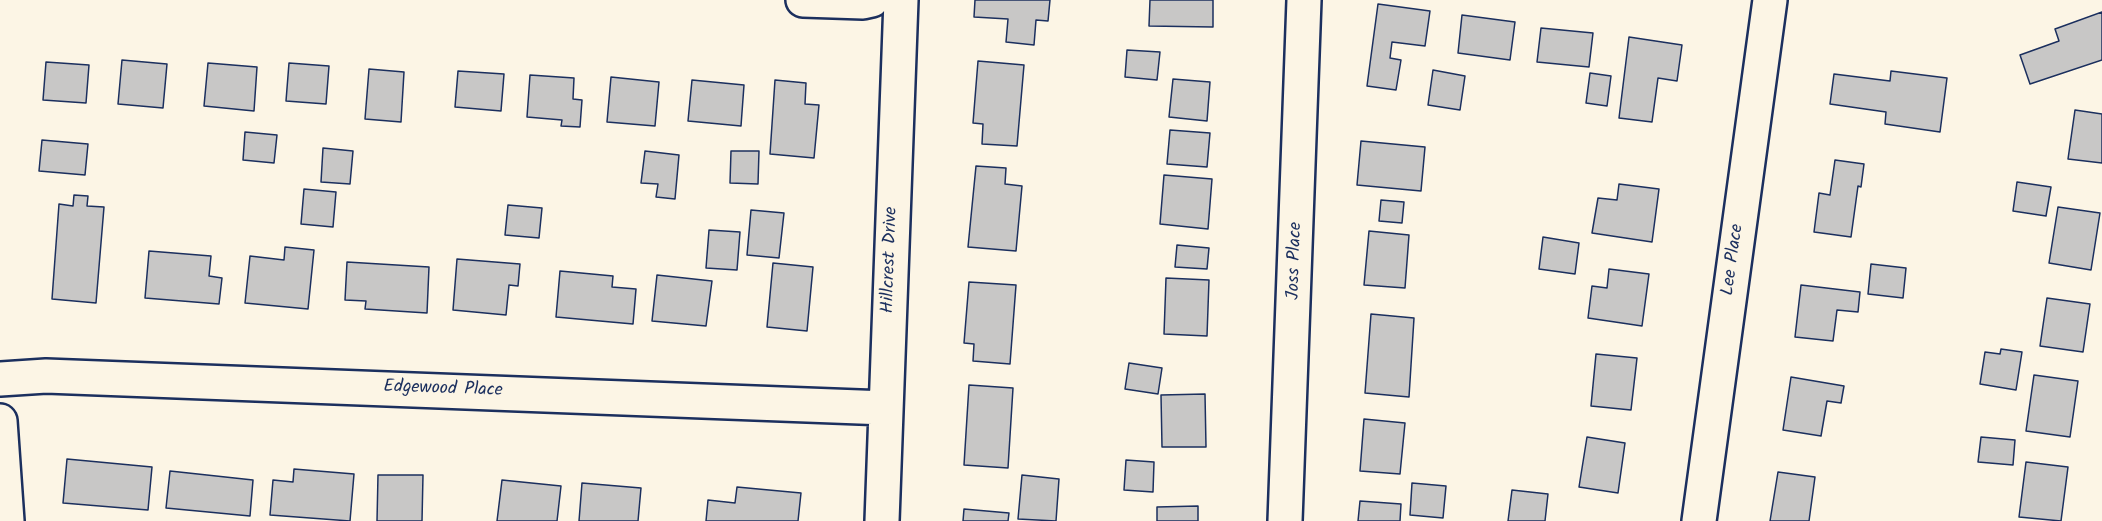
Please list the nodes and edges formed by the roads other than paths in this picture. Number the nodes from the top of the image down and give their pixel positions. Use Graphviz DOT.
graph roads {
  1 [pos="803,0"];
  2 [pos="872,0"];
  3 [pos="901,0"];
  4 [pos="1304,0"];
  5 [pos="1770,0"];
  6 [pos="0,379"];
  7 [pos="886,408"];
  8 [pos="0,421"];
  9 [pos="7,521"];
  10 [pos="882,521"];
  11 [pos="1285,521"];
  12 [pos="1699,521"];
  1 -- 2 [label="street"];
  3 -- 7 [label="street, Hillcrest Drive"];
  4 -- 11 [label="street, Joss Place"];
  5 -- 12 [label="street, Lee Place"];
  6 -- 7 [label="street, Edgewood Place"];
  7 -- 10 [label="street, Hillcrest Drive"];
  8 -- 9 [label="street"];
}
